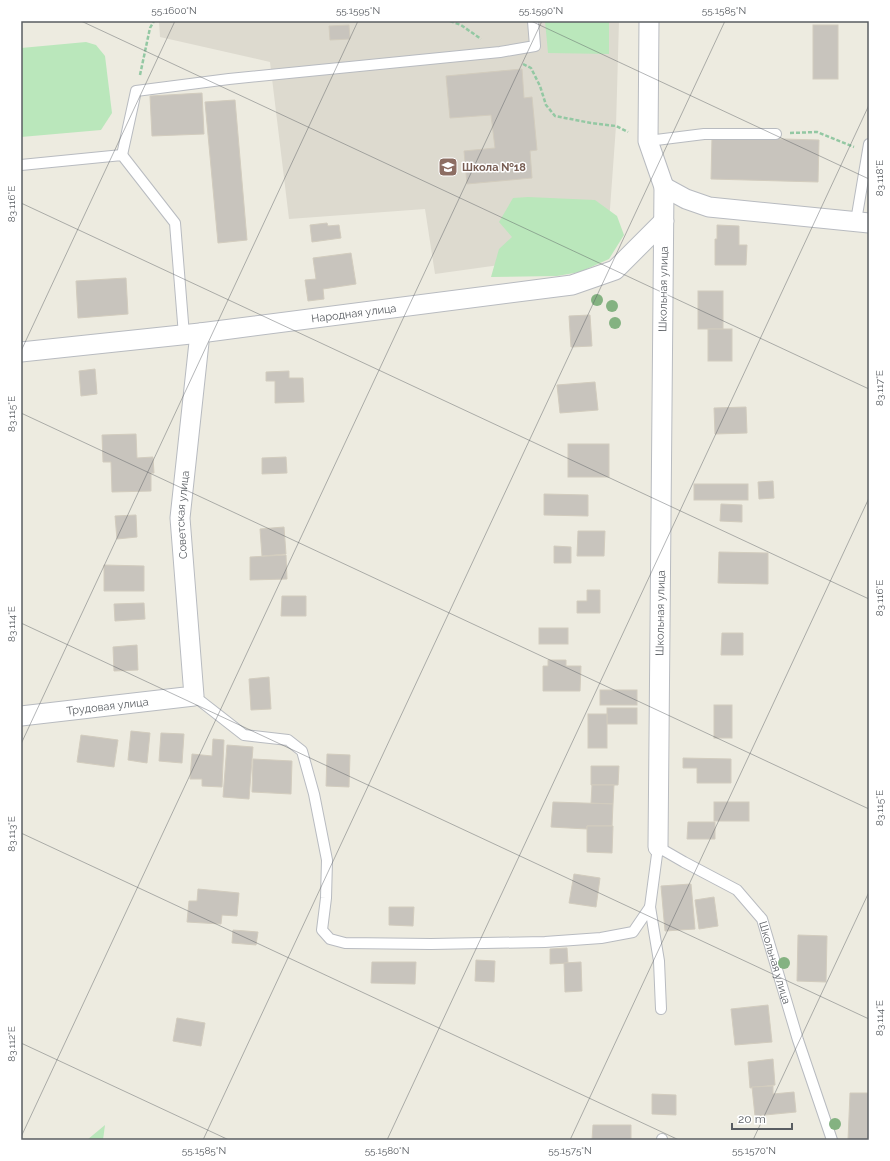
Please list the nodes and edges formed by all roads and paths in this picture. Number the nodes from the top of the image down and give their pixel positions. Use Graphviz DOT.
graph roads {
  1 [pos="154,21"];
  2 [pos="450,21"];
  3 [pos="533,21"];
  4 [pos="649,21"];
  5 [pos="500,52"];
  6 [pos="136,91"];
  7 [pos="776,134"];
  8 [pos="648,141"];
  9 [pos="868,148"];
  10 [pos="122,155"];
  11 [pos="21,165"];
  12 [pos="664,187"];
  13 [pos="664,221"];
  14 [pos="862,222"];
  15 [pos="192,334"];
  16 [pos="21,352"];
  17 [pos="194,696"];
  18 [pos="21,716"];
  19 [pos="658,847"];
  20 [pos="650,907"];
  21 [pos="661,1009"];
  22 [pos="832,1140"];
  1 -- 6 [label="path"];
  2 -- 5 [label="path"];
  3 -- 5 [label="lane"];
  4 -- 8 [label="street, Школьная улица"];
  5 -- 6 [label="lane"];
  5 -- 8 [label="path"];
  6 -- 10 [label="lane"];
  7 -- 8 [label="lane"];
  7 -- 9 [label="path"];
  8 -- 12 [label="street, Школьная улица"];
  9 -- 14 [label="lane"];
  10 -- 11 [label="lane"];
  10 -- 15 [label="lane"];
  12 -- 13 [label="street, Школьная улица"];
  12 -- 14 [label="street"];
  13 -- 15 [label="street, Народная улица"];
  13 -- 19 [label="street, Школьная улица"];
  15 -- 16 [label="street, Народная улица"];
  15 -- 17 [label="street, Советская улица"];
  17 -- 18 [label="street, Трудовая улица"];
  17 -- 20 [label="lane"];
  19 -- 20 [label="lane"];
  19 -- 22 [label="lane, Школьная улица"];
  20 -- 21 [label="lane"];
}
